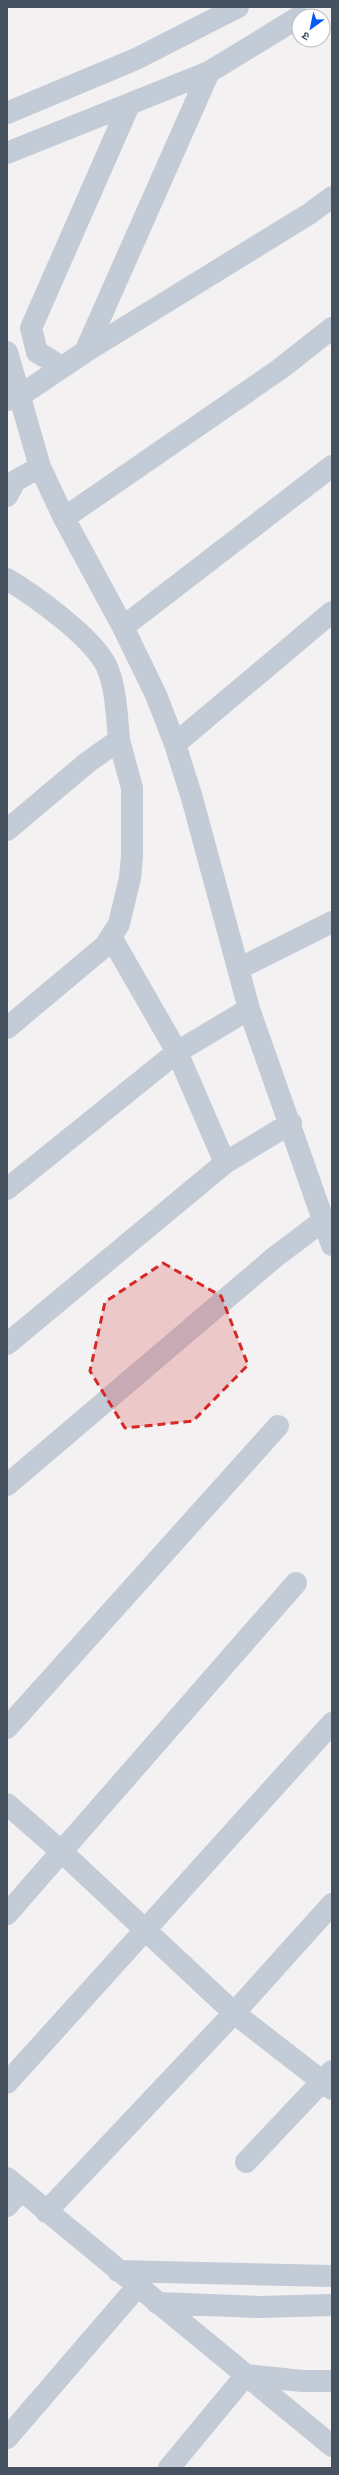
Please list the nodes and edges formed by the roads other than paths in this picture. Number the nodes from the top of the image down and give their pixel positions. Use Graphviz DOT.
graph roads {
  1 [pos="238,7"];
  2 [pos="291,21"];
  3 [pos="209,72"];
  4 [pos="129,105"];
  5 [pos="7,112"];
  6 [pos="7,153"];
  7 [pos="332,197"];
  8 [pos="332,328"];
  9 [pos="7,352"];
  10 [pos="85,352"];
  11 [pos="62,366"];
  12 [pos="14,398"];
  13 [pos="332,466"];
  14 [pos="40,467"];
  15 [pos="7,496"];
  16 [pos="64,518"];
  17 [pos="7,579"];
  18 [pos="332,612"];
  19 [pos="124,627"];
  20 [pos="119,740"];
  21 [pos="175,744"];
  22 [pos="7,830"];
  23 [pos="332,922"];
  24 [pos="111,937"];
  25 [pos="238,969"];
  26 [pos="249,1008"];
  27 [pos="7,1028"];
  28 [pos="177,1052"];
  29 [pos="291,1123"];
  30 [pos="225,1163"];
  31 [pos="7,1189"];
  32 [pos="324,1220"];
  33 [pos="332,1245"];
  34 [pos="7,1344"];
  35 [pos="278,1426"];
  36 [pos="7,1485"];
  37 [pos="296,1582"];
  38 [pos="332,1723"];
  39 [pos="7,1728"];
  40 [pos="7,1804"];
  41 [pos="62,1852"];
  42 [pos="332,1904"];
  43 [pos="7,1914"];
  44 [pos="146,1930"];
  45 [pos="234,2013"];
  46 [pos="329,2080"];
  47 [pos="7,2083"];
  48 [pos="246,2162"];
  49 [pos="12,2191"];
  50 [pos="46,2212"];
  51 [pos="118,2271"];
  52 [pos="332,2276"];
  53 [pos="137,2287"];
  54 [pos="157,2303"];
  55 [pos="332,2305"];
  56 [pos="246,2375"];
  57 [pos="302,2381"];
  58 [pos="332,2381"];
  59 [pos="332,2389"];
  60 [pos="7,2438"];
  61 [pos="332,2446"];
  62 [pos="169,2468"];
  1 -- 5 [label="street"];
  2 -- 3 [label="street"];
  3 -- 4 [label="street"];
  3 -- 10 [label="street"];
  4 -- 6 [label="street"];
  4 -- 11 [label="street"];
  7 -- 10 [label="street"];
  8 -- 16 [label="street"];
  9 -- 12 [label="street"];
  10 -- 11 [label="street"];
  11 -- 12 [label="street"];
  12 -- 14 [label="street"];
  13 -- 19 [label="street"];
  14 -- 15 [label="street"];
  14 -- 16 [label="street"];
  16 -- 19 [label="street"];
  17 -- 20 [label="street"];
  18 -- 21 [label="street"];
  19 -- 21 [label="street"];
  20 -- 22 [label="street"];
  20 -- 24 [label="street"];
  21 -- 25 [label="street"];
  23 -- 25 [label="street"];
  24 -- 27 [label="street"];
  24 -- 28 [label="street"];
  25 -- 26 [label="street"];
  26 -- 28 [label="street"];
  26 -- 29 [label="street"];
  28 -- 30 [label="street"];
  28 -- 31 [label="street"];
  29 -- 30 [label="street"];
  29 -- 32 [label="street"];
  30 -- 34 [label="street"];
  32 -- 33 [label="street"];
  32 -- 36 [label="street"];
  35 -- 39 [label="street"];
  37 -- 41 [label="street"];
  38 -- 44 [label="street"];
  40 -- 41 [label="street"];
  41 -- 43 [label="street"];
  41 -- 44 [label="street"];
  42 -- 45 [label="street"];
  44 -- 45 [label="street"];
  44 -- 47 [label="street"];
  45 -- 46 [label="street"];
  45 -- 50 [label="street"];
  46 -- 48 [label="street"];
  49 -- 50 [label="street"];
  50 -- 51 [label="street"];
  51 -- 52 [label="street"];
  51 -- 53 [label="street"];
  53 -- 54 [label="street"];
  53 -- 60 [label="street"];
  54 -- 55 [label="street"];
  54 -- 56 [label="street"];
  56 -- 57 [label="street"];
  56 -- 61 [label="street"];
  56 -- 62 [label="street"];
  57 -- 58 [label="street"];
  57 -- 59 [label="street"];
}
